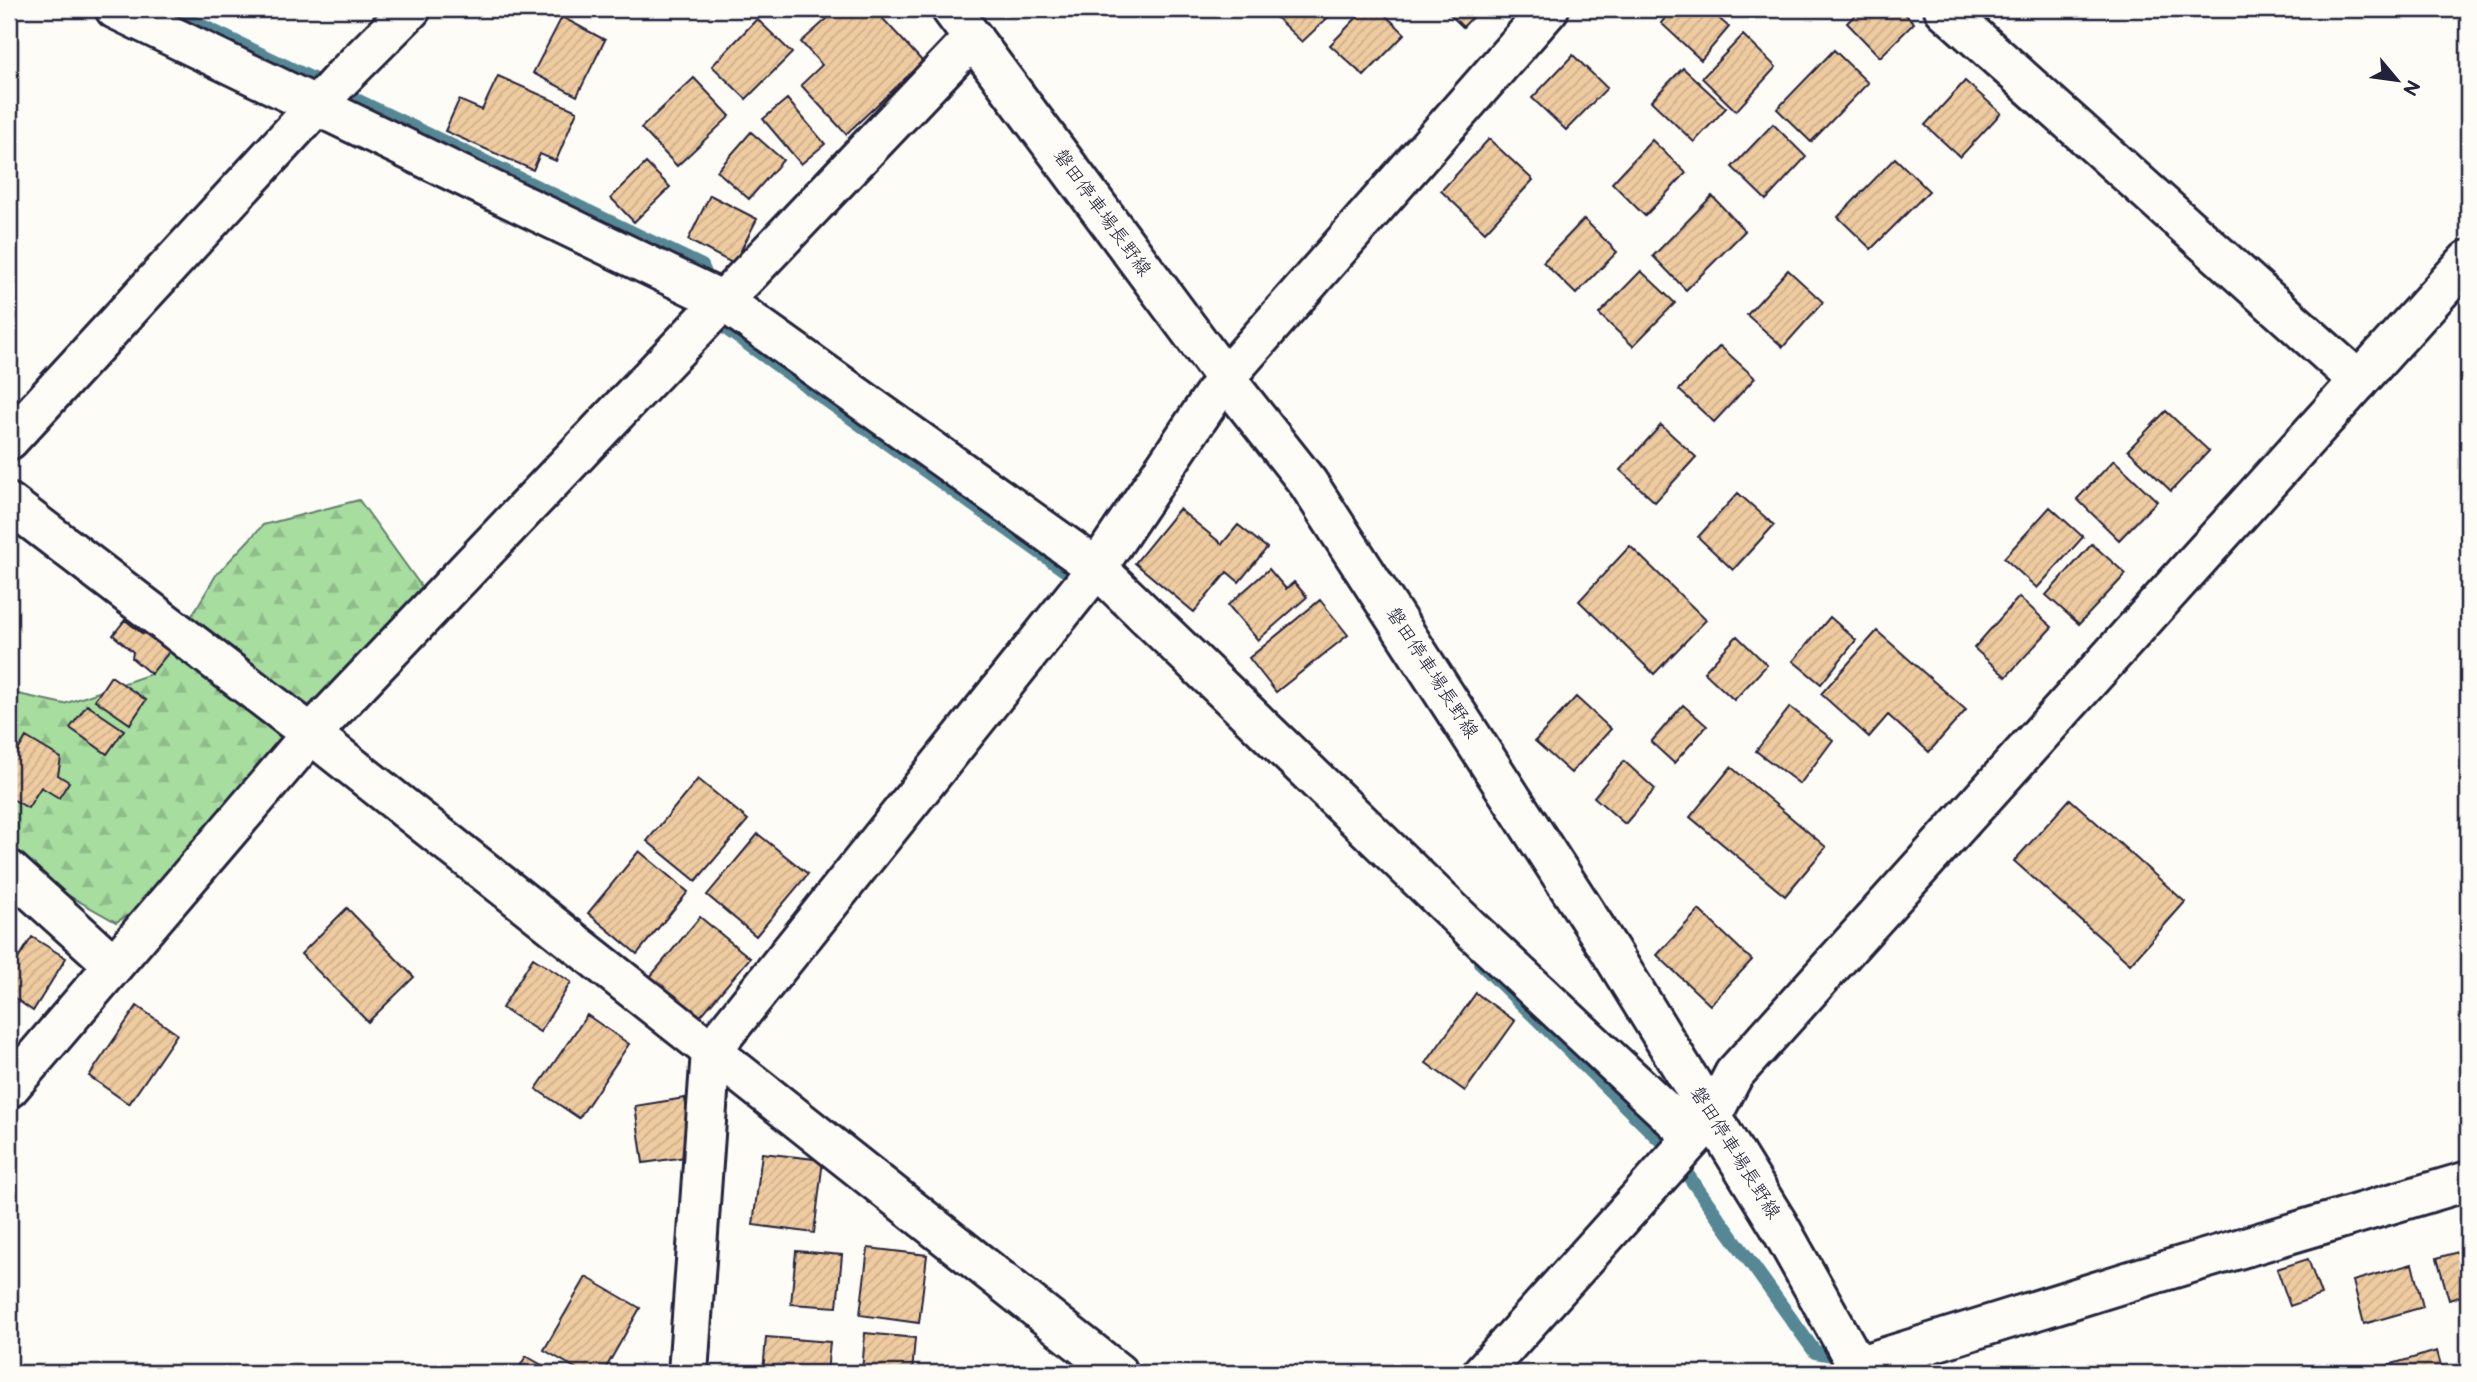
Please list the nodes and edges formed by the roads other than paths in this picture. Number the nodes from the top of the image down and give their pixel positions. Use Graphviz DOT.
graph roads {
  1 [pos="115,9"];
  2 [pos="411,9"];
  3 [pos="1549,9"];
  4 [pos="1944,9"];
  5 [pos="962,24"];
  6 [pos="328,94"];
  7 [pos="2468,260"];
  8 [pos="723,301"];
  9 [pos="1225,378"];
  10 [pos="2359,381"];
  11 [pos="9,440"];
  12 [pos="9,503"];
  13 [pos="1097,568"];
  14 [pos="311,734"];
  15 [pos="9,870"];
  16 [pos="114,965"];
  17 [pos="711,1051"];
  18 [pos="9,1088"];
  19 [pos="1703,1127"];
  20 [pos="2468,1181"];
  21 [pos="1859,1370"];
  22 [pos="688,1373"];
  23 [pos="1118,1373"];
  24 [pos="1482,1373"];
  1 -- 6 [label="street"];
  2 -- 6 [label="street"];
  3 -- 9 [label="street"];
  4 -- 10 [label="street"];
  5 -- 8 [label="street"];
  5 -- 9 [label="street, 磐田停車場長野線"];
  6 -- 8 [label="street"];
  6 -- 11 [label="street"];
  7 -- 10 [label="street"];
  8 -- 13 [label="street"];
  8 -- 14 [label="street"];
  9 -- 13 [label="street"];
  9 -- 19 [label="street, 磐田停車場長野線"];
  10 -- 19 [label="street"];
  12 -- 14 [label="street"];
  13 -- 17 [label="street"];
  13 -- 19 [label="street"];
  14 -- 16 [label="street"];
  14 -- 17 [label="street"];
  15 -- 16 [label="street"];
  16 -- 18 [label="street"];
  17 -- 22 [label="street"];
  17 -- 23 [label="street"];
  19 -- 21 [label="street, 磐田停車場長野線"];
  19 -- 24 [label="street"];
  20 -- 21 [label="street"];
}
